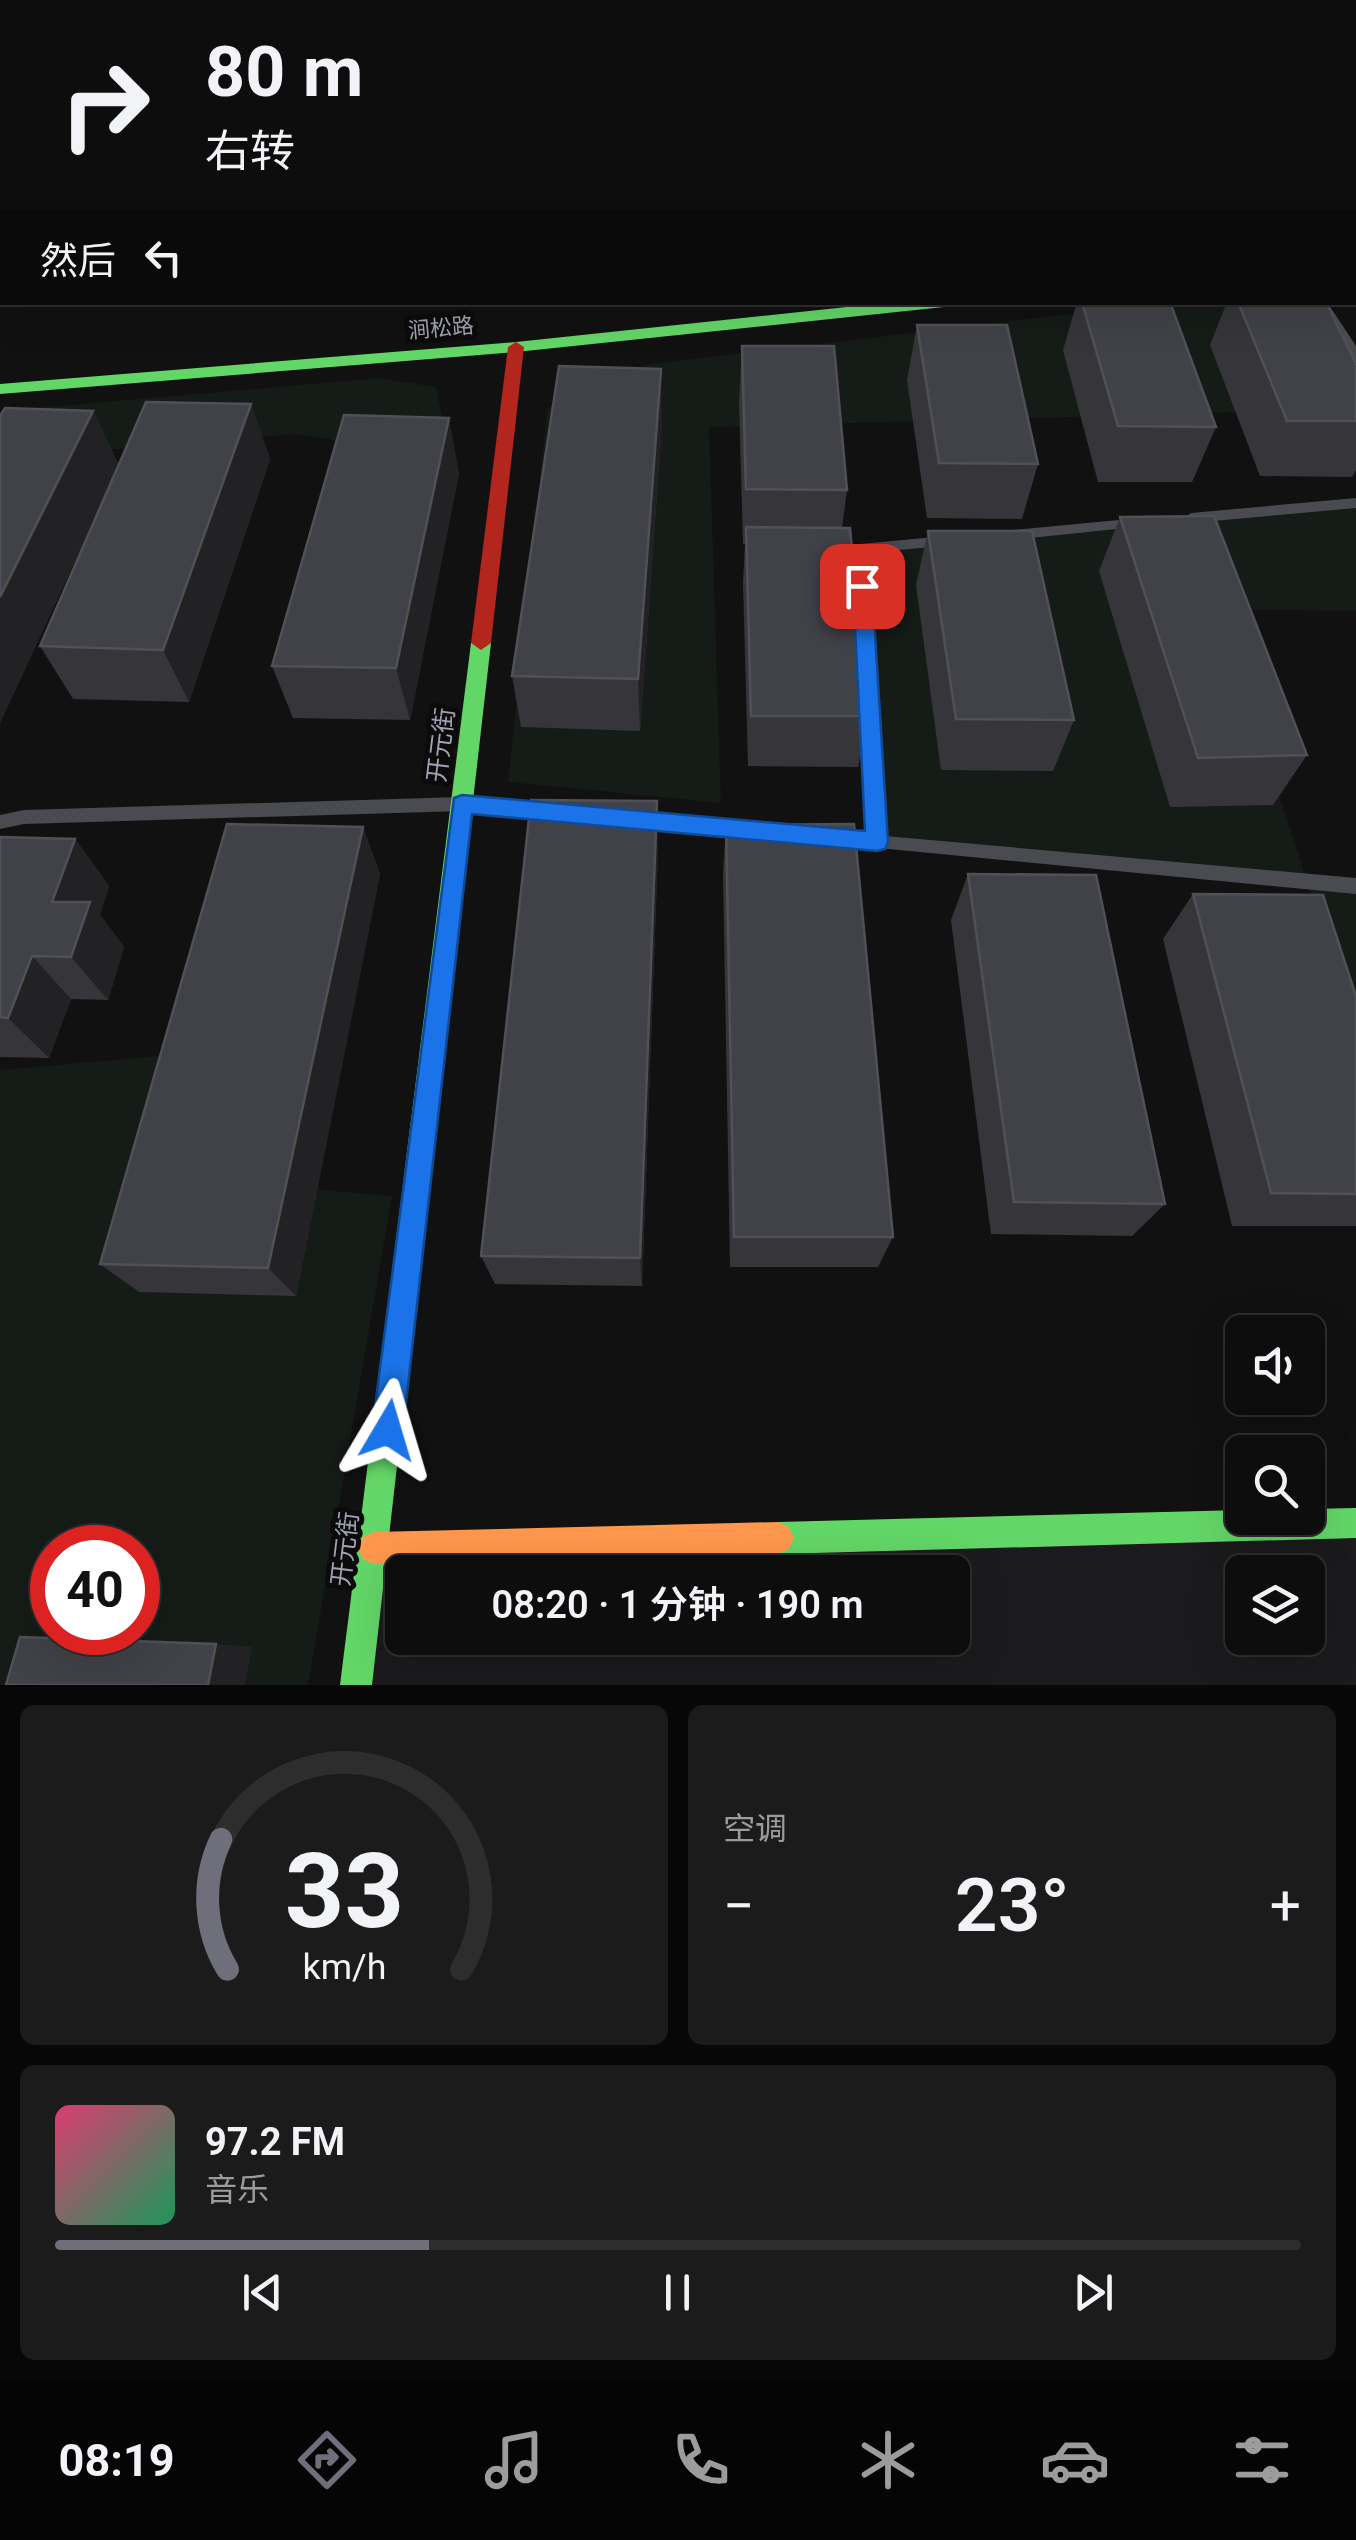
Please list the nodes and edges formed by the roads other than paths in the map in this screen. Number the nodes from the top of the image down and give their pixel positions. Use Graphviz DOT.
graph roads {
  1 [pos="915,305"];
  2 [pos="1322,305"];
  3 [pos="516,347"];
  4 [pos="1356,356"];
  5 [pos="0,388"];
  6 [pos="1356,503"];
  7 [pos="1178,520"];
  8 [pos="1158,522"];
  9 [pos="999,536"];
  10 [pos="960,540"];
  11 [pos="462,804"];
  12 [pos="580,815"];
  13 [pos="620,818"];
  14 [pos="0,822"];
  15 [pos="758,831"];
  16 [pos="818,836"];
  17 [pos="877,842"];
  18 [pos="1356,886"];
  19 [pos="1356,1523"];
  20 [pos="374,1548"];
  21 [pos="356,1685"];
  1 -- 3 [label="street, 涧松路"];
  2 -- 4 [label="lane"];
  3 -- 5 [label="street, 涧松路"];
  3 -- 11 [label="street, 开元街"];
  6 -- 7 [label="lane"];
  8 -- 9 [label="lane"];
  10 -- 17 [label="lane"];
  11 -- 12 [label="lane"];
  11 -- 14 [label="lane"];
  11 -- 20 [label="street, 开元街"];
  13 -- 15 [label="lane"];
  16 -- 17 [label="lane"];
  17 -- 18 [label="lane"];
  19 -- 20 [label="street"];
  20 -- 21 [label="street, 开元街"];
}
